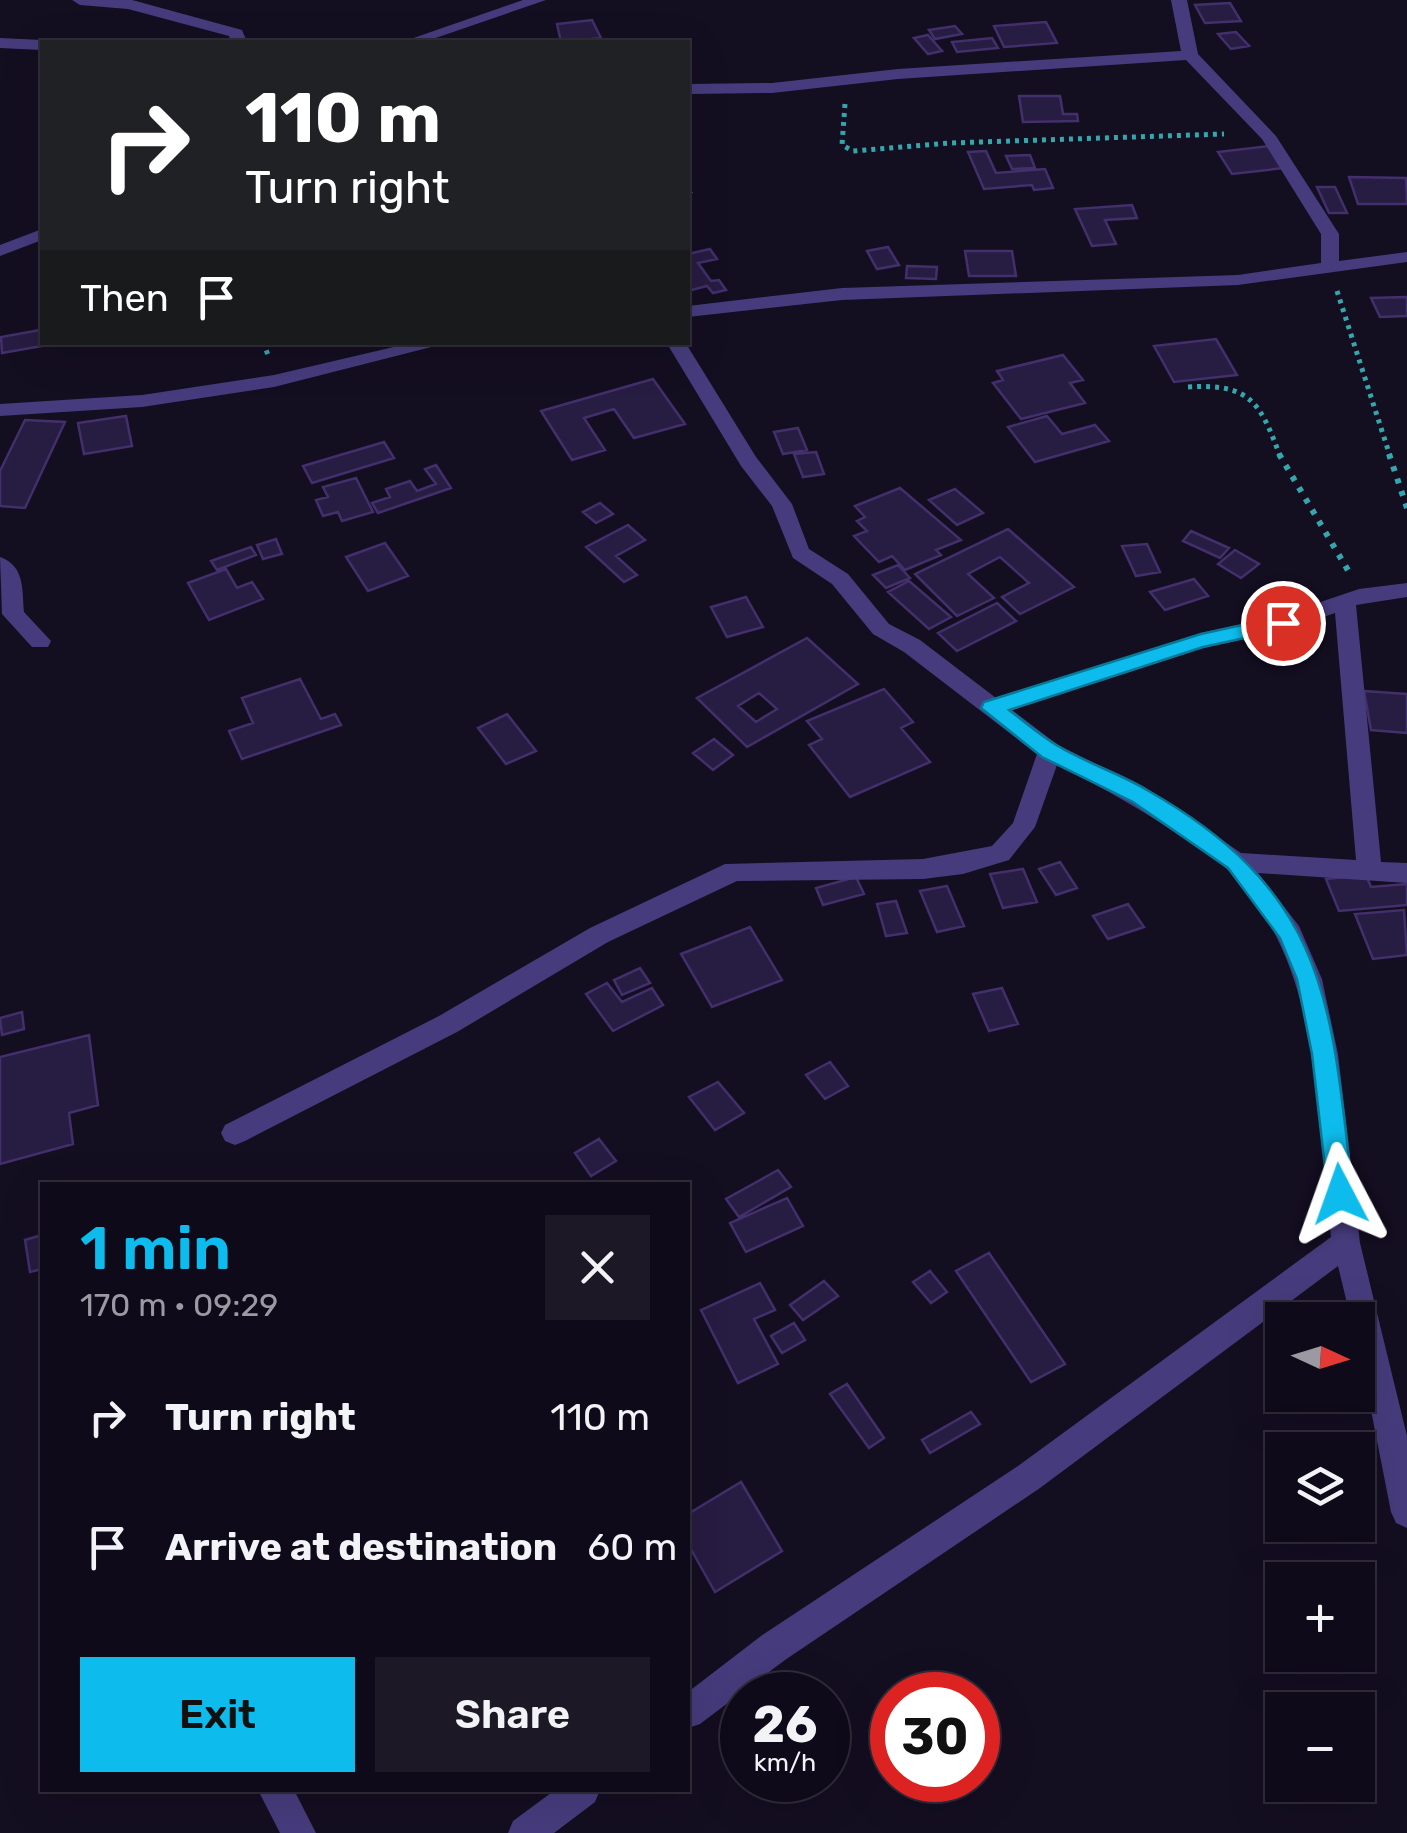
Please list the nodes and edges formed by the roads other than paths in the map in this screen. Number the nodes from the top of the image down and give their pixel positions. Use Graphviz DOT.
graph roads {
  1 [pos="80,0"];
  2 [pos="538,0"];
  3 [pos="1179,0"];
  4 [pos="110,1"];
  5 [pos="239,40"];
  6 [pos="416,40"];
  7 [pos="0,43"];
  8 [pos="40,45"];
  9 [pos="1190,56"];
  10 [pos="690,89"];
  11 [pos="40,235"];
  12 [pos="0,252"];
  13 [pos="1407,258"];
  14 [pos="1330,268"];
  15 [pos="690,312"];
  16 [pos="429,345"];
  17 [pos="677,345"];
  18 [pos="0,410"];
  19 [pos="0,564"];
  20 [pos="1407,590"];
  21 [pos="1352,600"];
  22 [pos="40,640"];
  23 [pos="992,708"];
  24 [pos="1050,751"];
  25 [pos="1236,862"];
  26 [pos="1369,868"];
  27 [pos="1407,873"];
  28 [pos="236,1133"];
  29 [pos="1346,1242"];
  30 [pos="1407,1512"];
  31 [pos="690,1710"];
  32 [pos="275,1792"];
  33 [pos="579,1792"];
  34 [pos="299,1833"];
  35 [pos="525,1833"];
  1 -- 4 [label="street"];
  2 -- 6 [label="street"];
  3 -- 9 [label="street"];
  4 -- 5 [label="street"];
  7 -- 8 [label="street"];
  9 -- 10 [label="street"];
  9 -- 14 [label="street"];
  11 -- 12 [label="street"];
  13 -- 14 [label="street"];
  14 -- 15 [label="street"];
  16 -- 18 [label="street"];
  17 -- 23 [label="street"];
  19 -- 22 [label="street"];
  20 -- 21 [label="street"];
  21 -- 23 [label="street"];
  21 -- 26 [label="street"];
  23 -- 24 [label="street"];
  24 -- 25 [label="street"];
  24 -- 28 [label="street"];
  25 -- 26 [label="street"];
  25 -- 29 [label="street"];
  26 -- 27 [label="street"];
  29 -- 30 [label="street"];
  29 -- 31 [label="street"];
  32 -- 34 [label="street"];
  33 -- 35 [label="street"];
}
